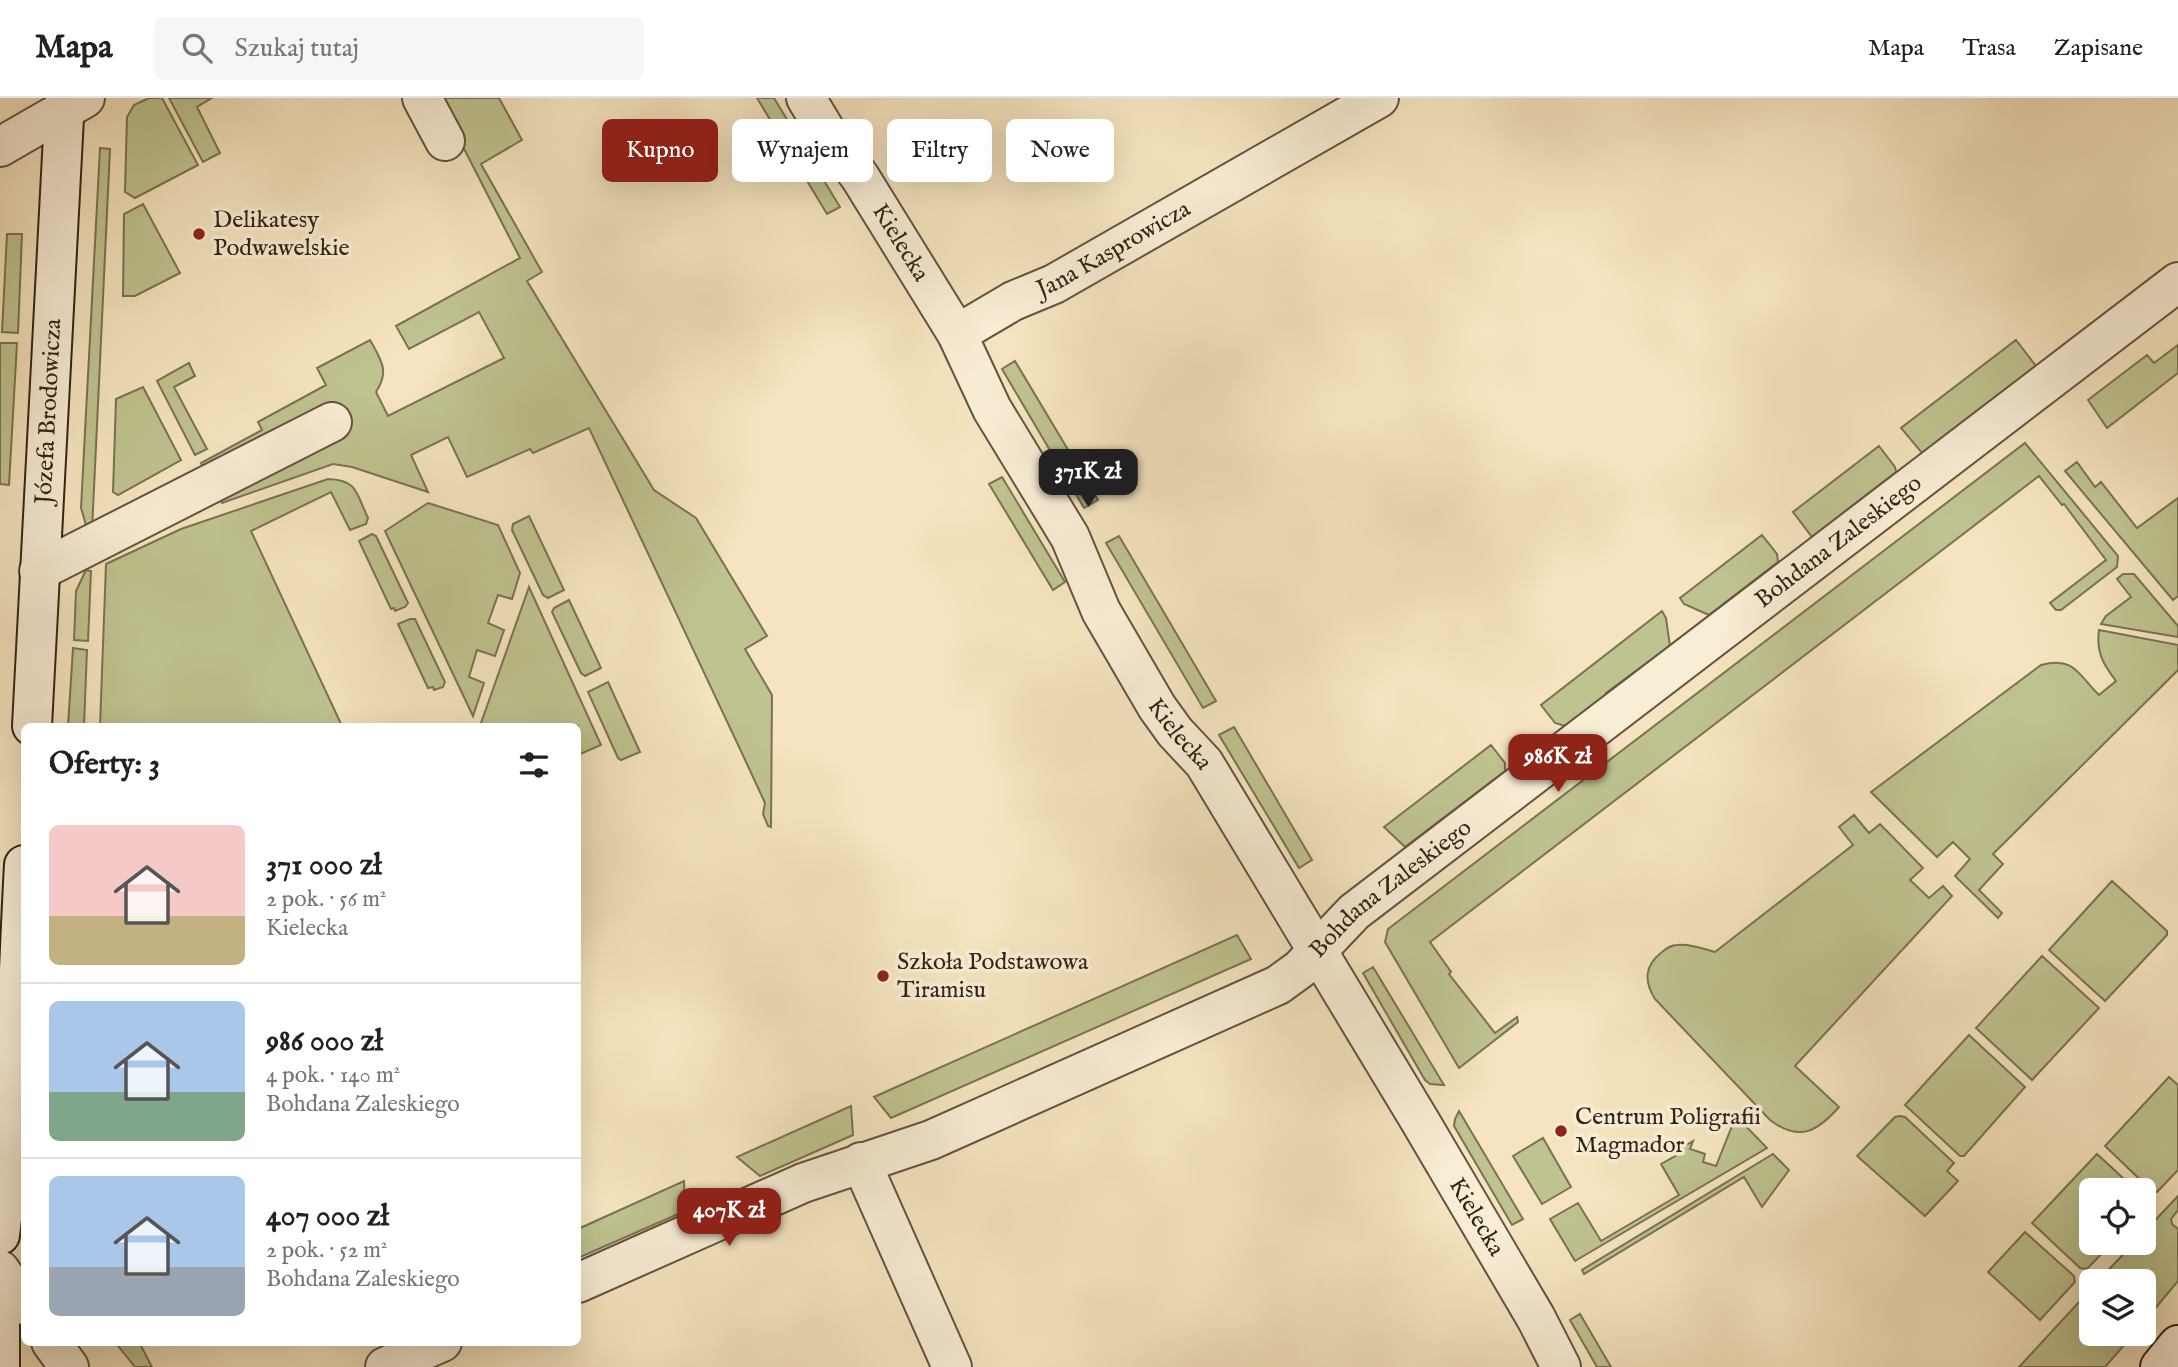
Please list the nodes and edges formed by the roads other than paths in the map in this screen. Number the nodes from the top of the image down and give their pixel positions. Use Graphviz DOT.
graph roads {
  1 [pos="422,98"];
  2 [pos="806,98"];
  3 [pos="1379,98"];
  4 [pos="72,102"];
  5 [pos="445,141"];
  6 [pos="0,147"];
  7 [pos="2178,282"];
  8 [pos="957,334"];
  9 [pos="332,422"];
  10 [pos="39,571"];
  11 [pos="32,723"];
  12 [pos="21,893"];
  13 [pos="1318,951"];
  14 [pos="9,1007"];
  15 [pos="861,1162"];
  16 [pos="0,1235"];
  17 [pos="0,1270"];
  18 [pos="581,1282"];
  19 [pos="21,1301"];
  20 [pos="0,1322"];
  21 [pos="2178,1345"];
  22 [pos="54,1346"];
  23 [pos="433,1346"];
  24 [pos="0,1367"];
  25 [pos="69,1367"];
  26 [pos="385,1367"];
  27 [pos="952,1367"];
  28 [pos="1561,1367"];
  29 [pos="2160,1367"];
  1 -- 5 [label="street"];
  2 -- 8 [label="street, Kielecka"];
  3 -- 8 [label="street, Jana Kasprowicza"];
  4 -- 6 [label="street"];
  4 -- 10 [label="street, Józefa Brodowicza"];
  7 -- 13 [label="street, Bohdana Zaleskiego"];
  8 -- 13 [label="street, Kielecka"];
  9 -- 10 [label="street"];
  10 -- 11 [label="street, Józefa Brodowicza"];
  12 -- 14 [label="street"];
  13 -- 15 [label="street, Bohdana Zaleskiego"];
  13 -- 28 [label="street, Kielecka"];
  14 -- 16 [label="street"];
  15 -- 18 [label="street, Bohdana Zaleskiego"];
  15 -- 27 [label="street"];
  17 -- 19 [label="street"];
  20 -- 24 [label="street"];
  21 -- 29 [label="street"];
  22 -- 25 [label="street"];
  23 -- 26 [label="street"];
}
